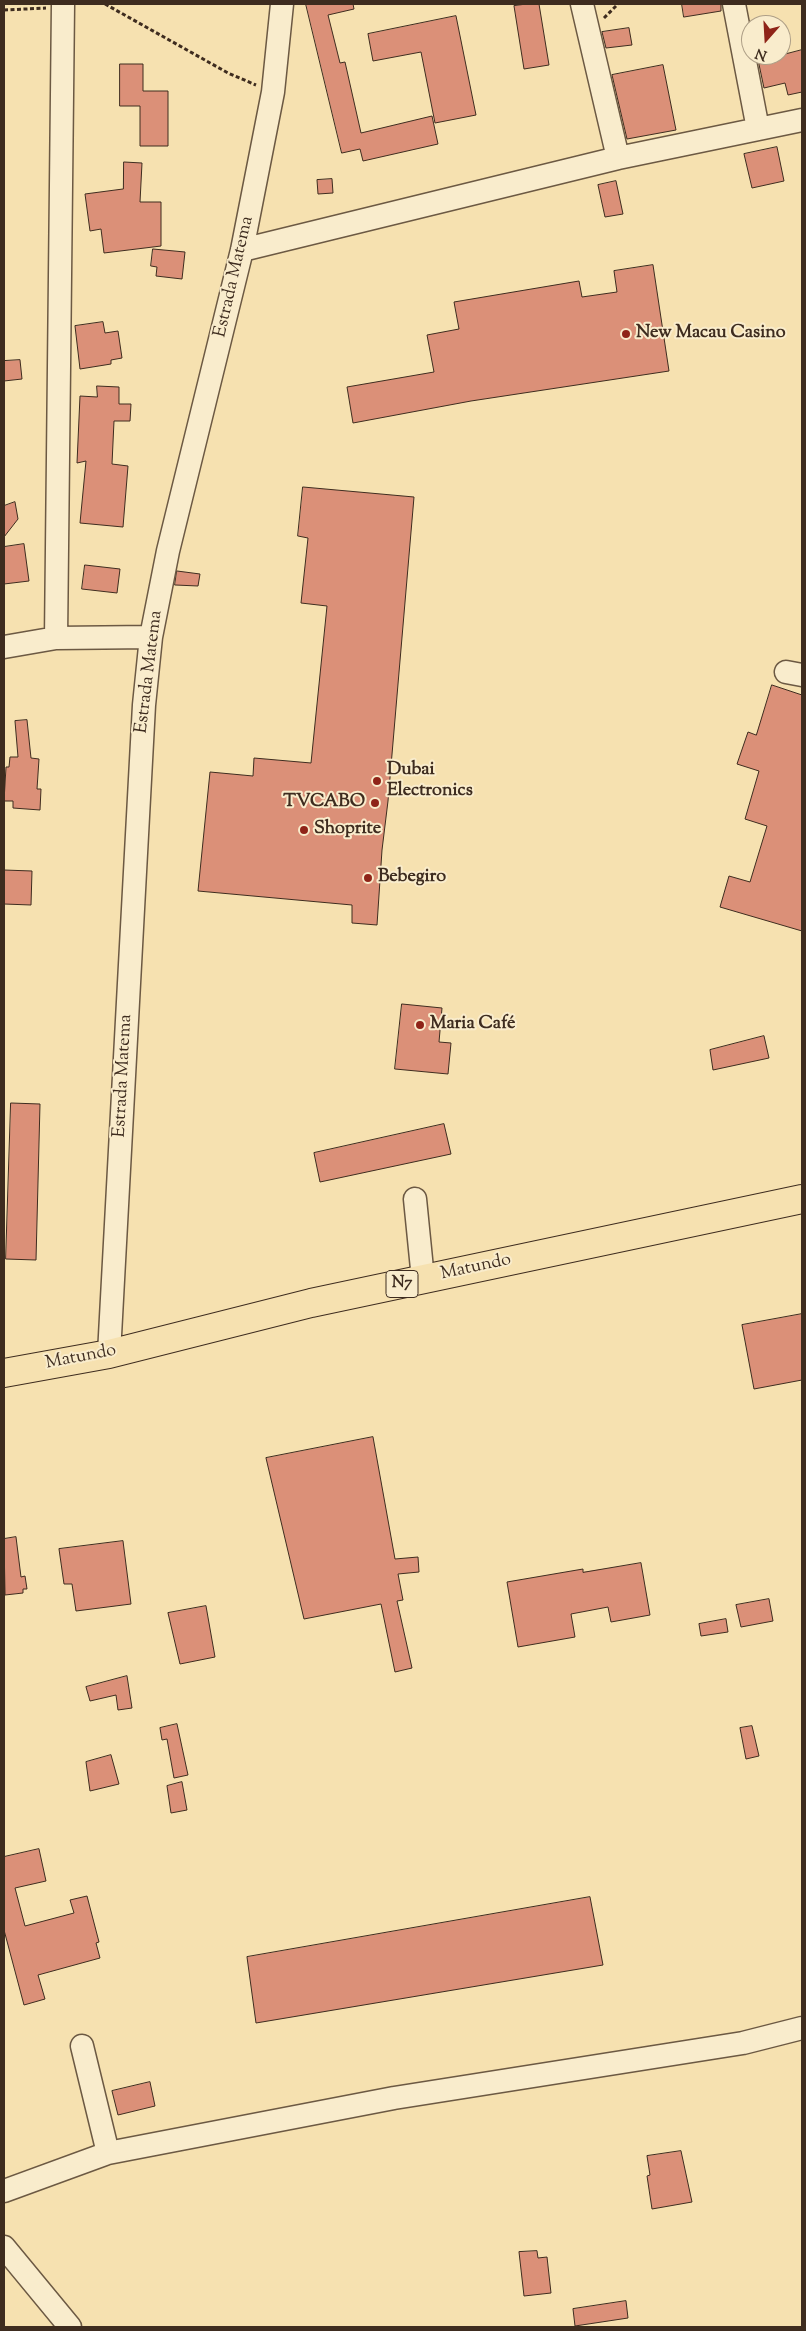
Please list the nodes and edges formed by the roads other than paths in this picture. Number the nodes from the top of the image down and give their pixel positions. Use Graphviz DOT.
graph roads {
  1 [pos="63,4"];
  2 [pos="282,4"];
  3 [pos="582,4"];
  4 [pos="734,4"];
  5 [pos="802,120"];
  6 [pos="758,129"];
  7 [pos="618,158"];
  8 [pos="242,250"];
  9 [pos="150,637"];
  10 [pos="56,638"];
  11 [pos="4,647"];
  12 [pos="415,1199"];
  13 [pos="802,1199"];
  14 [pos="423,1279"];
  15 [pos="109,1354"];
  16 [pos="4,1373"];
  17 [pos="802,2028"];
  18 [pos="82,2046"];
  19 [pos="108,2153"];
  20 [pos="4,2191"];
  21 [pos="4,2247"];
  22 [pos="70,2327"];
  1 -- 10 [label="street"];
  2 -- 8 [label="street, Estrada Matema"];
  3 -- 7 [label="street"];
  4 -- 6 [label="street"];
  5 -- 6 [label="street"];
  6 -- 7 [label="street"];
  7 -- 8 [label="street"];
  8 -- 9 [label="street, Estrada Matema"];
  9 -- 10 [label="street"];
  9 -- 15 [label="street, Estrada Matema"];
  10 -- 11 [label="street"];
  12 -- 14 [label="street"];
  13 -- 14 [label="main road, Matundo / N7"];
  14 -- 15 [label="main road, Matundo / N7"];
  15 -- 16 [label="main road, Matundo / N7"];
  17 -- 19 [label="street"];
  18 -- 19 [label="street"];
  19 -- 20 [label="street"];
  21 -- 22 [label="street"];
}
